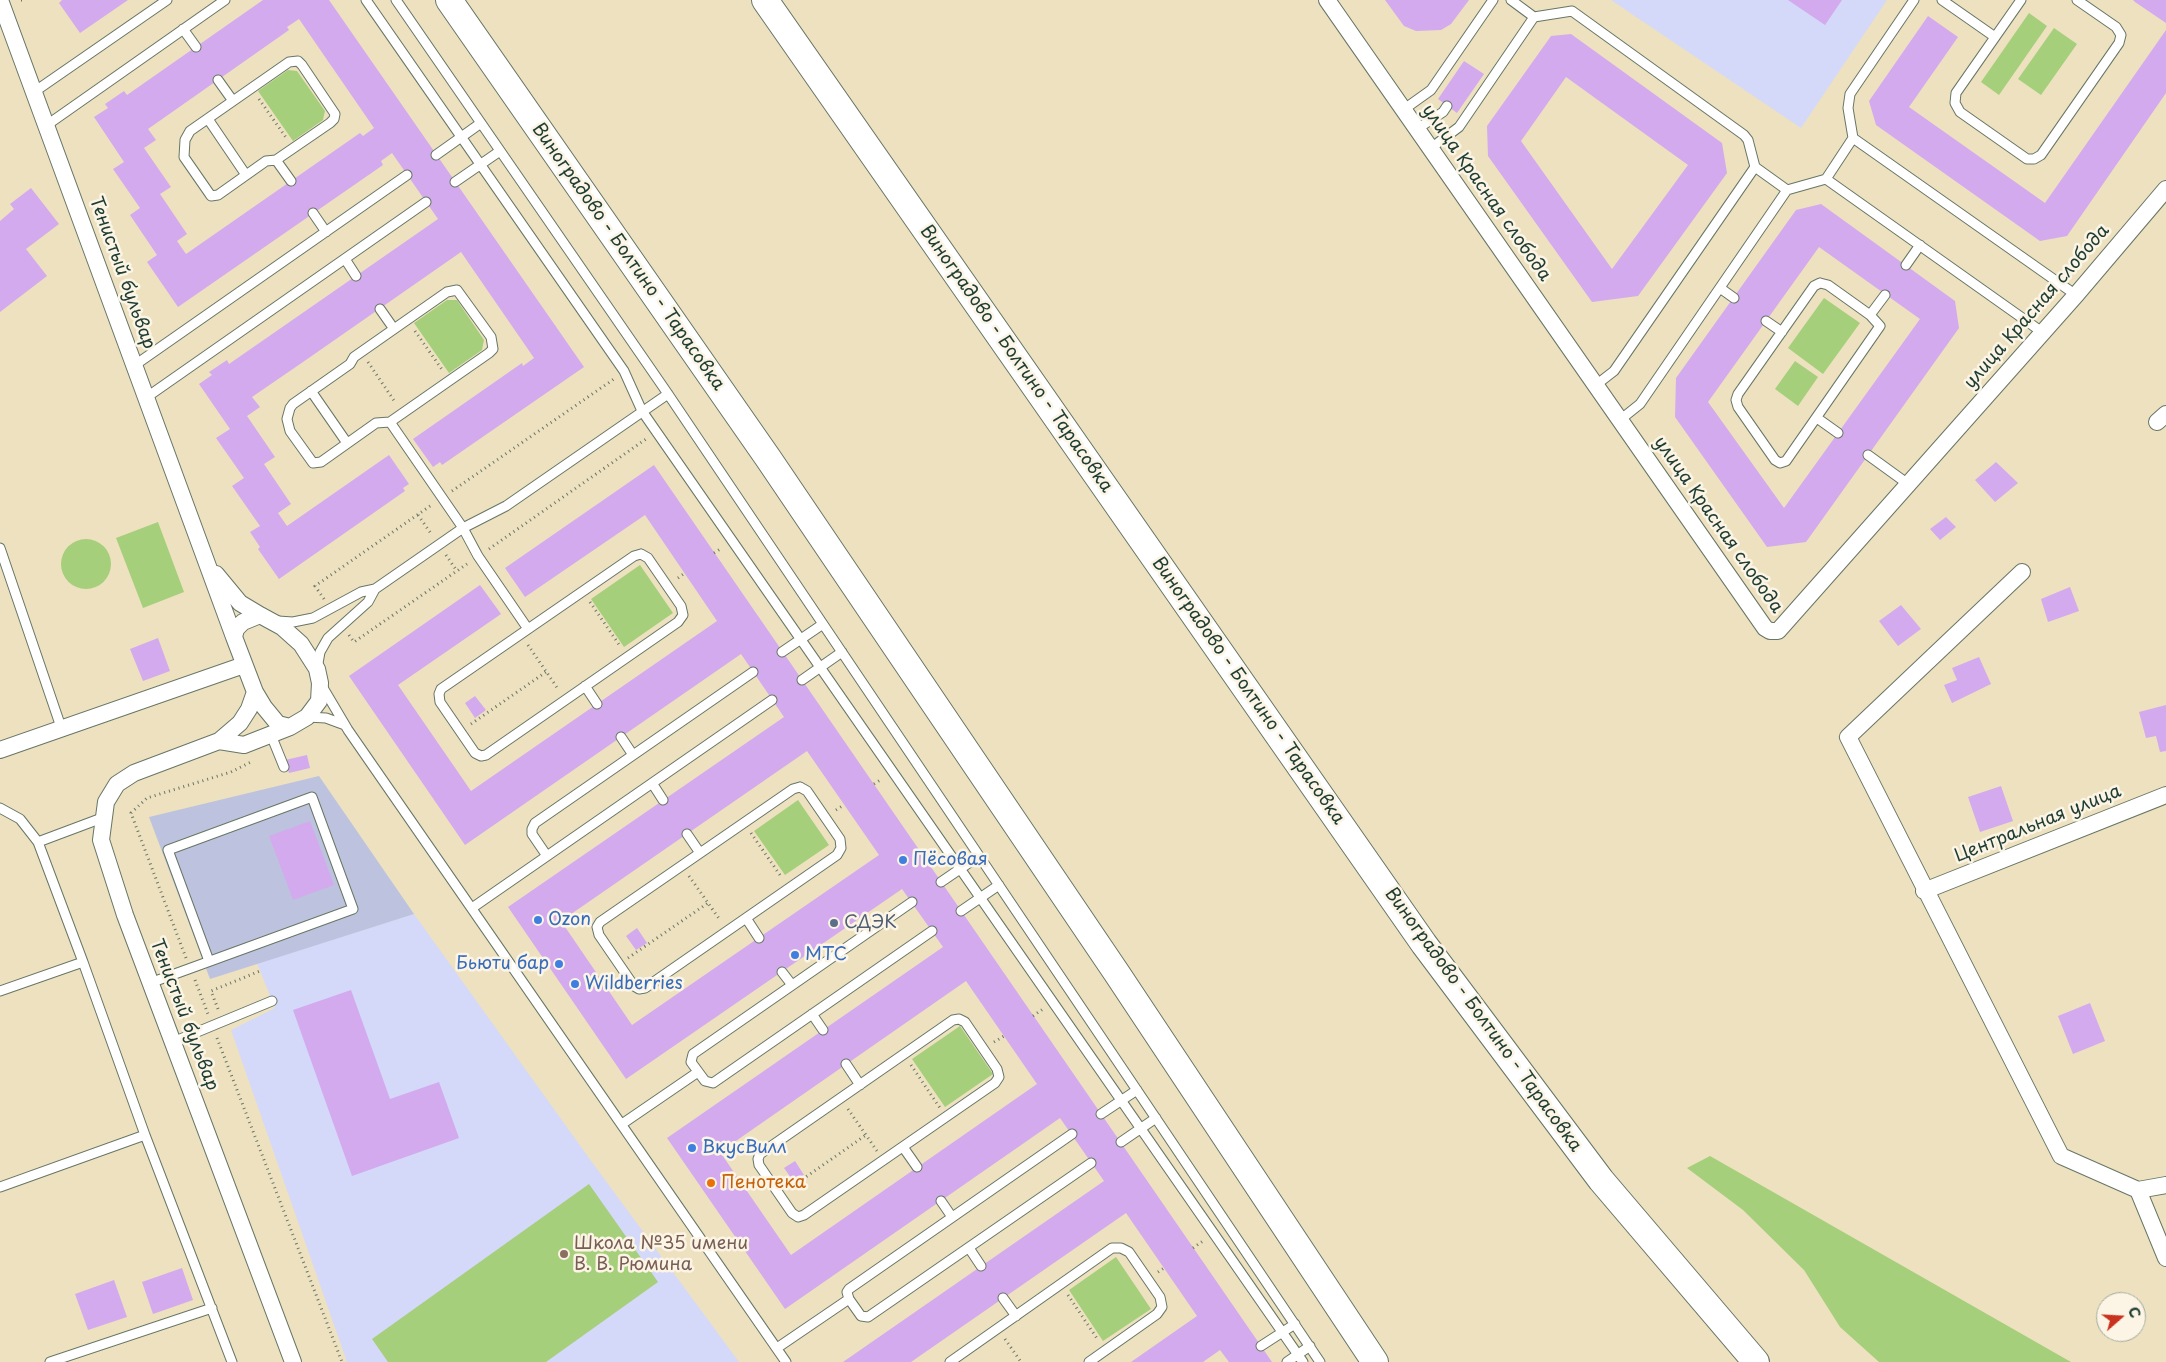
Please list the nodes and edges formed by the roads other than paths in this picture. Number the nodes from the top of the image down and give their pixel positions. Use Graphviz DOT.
graph roads {
  1 [pos="0,0"];
  2 [pos="167,0"];
  3 [pos="224,0"];
  4 [pos="366,0"];
  5 [pos="396,0"];
  6 [pos="449,0"];
  7 [pos="765,0"];
  8 [pos="1327,0"];
  9 [pos="1493,0"];
  10 [pos="1511,0"];
  11 [pos="1914,0"];
  12 [pos="1942,0"];
  13 [pos="2021,0"];
  14 [pos="2077,0"];
  15 [pos="1534,17"];
  16 [pos="183,29"];
  17 [pos="1995,37"];
  18 [pos="196,47"];
  19 [pos="218,80"];
  20 [pos="34,92"];
  21 [pos="233,101"];
  22 [pos="1447,106"];
  23 [pos="1403,110"];
  24 [pos="208,119"];
  25 [pos="481,124"];
  26 [pos="47,125"];
  27 [pos="1417,129"];
  28 [pos="462,137"];
  29 [pos="1853,138"];
  30 [pos="1431,148"];
  31 [pos="500,151"];
  32 [pos="436,155"];
  33 [pos="276,160"];
  34 [pos="481,164"];
  35 [pos="1755,167"];
  36 [pos="246,175"];
  37 [pos="407,175"];
  38 [pos="1826,179"];
  39 [pos="291,181"];
  40 [pos="455,182"];
  41 [pos="2166,189"];
  42 [pos="1787,190"];
  43 [pos="426,202"];
  44 [pos="313,213"];
  45 [pos="326,232"];
  46 [pos="1920,246"];
  47 [pos="345,259"];
  48 [pos="1906,266"];
  49 [pos="356,276"];
  50 [pos="1720,288"];
  51 [pos="1885,294"];
  52 [pos="2076,295"];
  53 [pos="1734,298"];
  54 [pos="380,309"];
  55 [pos="1870,315"];
  56 [pos="1766,321"];
  57 [pos="394,329"];
  58 [pos="1782,332"];
  59 [pos="2042,332"];
  60 [pos="135,365"];
  61 [pos="1596,386"];
  62 [pos="311,391"];
  63 [pos="668,394"];
  64 [pos="146,397"];
  65 [pos="642,411"];
  66 [pos="1816,418"];
  67 [pos="1620,420"];
  68 [pos="390,422"];
  69 [pos="1838,433"];
  70 [pos="347,443"];
  71 [pos="1868,455"];
  72 [pos="1908,484"];
  73 [pos="463,528"];
  74 [pos="0,548"];
  75 [pos="206,560"];
  76 [pos="2022,572"];
  77 [pos="375,589"];
  78 [pos="265,617"];
  79 [pos="823,624"];
  80 [pos="524,632"];
  81 [pos="234,637"];
  82 [pos="800,639"];
  83 [pos="782,652"];
  84 [pos="842,652"];
  85 [pos="244,665"];
  86 [pos="820,668"];
  87 [pos="753,672"];
  88 [pos="319,676"];
  89 [pos="802,680"];
  90 [pos="585,686"];
  91 [pos="255,692"];
  92 [pos="772,700"];
  93 [pos="598,704"];
  94 [pos="307,717"];
  95 [pos="344,725"];
  96 [pos="290,727"];
  97 [pos="62,730"];
  98 [pos="271,735"];
  99 [pos="621,737"];
  100 [pos="219,742"];
  101 [pos="0,750"];
  102 [pos="633,755"];
  103 [pos="284,767"];
  104 [pos="652,783"];
  105 [pos="2166,795"];
  106 [pos="664,800"];
  107 [pos="0,808"];
  108 [pos="102,818"];
  109 [pos="687,834"];
  110 [pos="38,842"];
  111 [pos="700,853"];
  112 [pos="547,856"];
  113 [pos="979,856"];
  114 [pos="960,869"];
  115 [pos="941,882"];
  116 [pos="999,885"];
  117 [pos="1924,891"];
  118 [pos="980,898"];
  119 [pos="912,902"];
  120 [pos="472,908"];
  121 [pos="961,911"];
  122 [pos="746,918"];
  123 [pos="932,931"];
  124 [pos="759,938"];
  125 [pos="209,961"];
  126 [pos="83,962"];
  127 [pos="782,972"];
  128 [pos="150,983"];
  129 [pos="792,985"];
  130 [pos="0,991"];
  131 [pos="272,1001"];
  132 [pos="812,1014"];
  133 [pos="823,1030"];
  134 [pos="173,1042"];
  135 [pos="846,1064"];
  136 [pos="698,1072"];
  137 [pos="860,1085"];
  138 [pos="1137,1090"];
  139 [pos="1121,1100"];
  140 [pos="1101,1114"];
  141 [pos="1156,1118"];
  142 [pos="622,1124"];
  143 [pos="1141,1129"];
  144 [pos="1072,1134"];
  145 [pos="145,1135"];
  146 [pos="1120,1142"];
  147 [pos="903,1147"];
  148 [pos="1091,1163"];
  149 [pos="917,1167"];
  150 [pos="2166,1185"];
  151 [pos="0,1186"];
  152 [pos="2138,1190"];
  153 [pos="940,1201"];
  154 [pos="952,1217"];
  155 [pos="968,1248"];
  156 [pos="2166,1258"];
  157 [pos="981,1266"];
  158 [pos="849,1298"];
  159 [pos="1003,1298"];
  160 [pos="212,1308"];
  161 [pos="1016,1316"];
  162 [pos="1295,1324"];
  163 [pos="1282,1332"];
  164 [pos="1261,1346"];
  165 [pos="1310,1346"];
  166 [pos="777,1348"];
  167 [pos="1300,1358"];
  168 [pos="50,1362"];
  169 [pos="232,1362"];
  170 [pos="293,1362"];
  171 [pos="786,1362"];
  172 [pos="950,1362"];
  173 [pos="1089,1362"];
  174 [pos="1287,1362"];
  175 [pos="1320,1362"];
  176 [pos="1375,1362"];
  177 [pos="1756,1362"];
  1 -- 20 [label="street, Тенистый бульвар"];
  2 -- 20 [label="lane"];
  3 -- 16 [label="lane"];
  4 -- 28 [label="lane"];
  5 -- 25 [label="lane"];
  6 -- 176 [label="main road, Виноградово - Болтино - Тарасовка"];
  7 -- 177 [label="main road, Виноградово - Болтино - Тарасовка"];
  8 -- 23 [label="street, улица Красная слобода"];
  9 -- 23 [label="lane"];
  10 -- 15 [label="lane"];
  11 -- 29 [label="lane"];
  12 -- 17 [label="lane"];
  13 -- 17 [label="lane"];
  14 -- 17 [label="lane"];
  15 -- 30 [label="lane"];
  15 -- 35 [label="lane"];
  16 -- 18 [label="lane"];
  16 -- 26 [label="lane"];
  19 -- 21 [label="lane"];
  20 -- 26 [label="street, Тенистый бульвар"];
  21 -- 24 [label="lane"];
  21 -- 33 [label="lane"];
  22 -- 27 [label="lane"];
  23 -- 27 [label="street, улица Красная слобода"];
  24 -- 36 [label="lane"];
  24 -- 36 [label="lane"];
  25 -- 28 [label="lane"];
  25 -- 31 [label="lane"];
  26 -- 60 [label="street, Тенистый бульвар"];
  27 -- 30 [label="street, улица Красная слобода"];
  28 -- 32 [label="lane"];
  28 -- 34 [label="lane"];
  29 -- 38 [label="lane"];
  29 -- 52 [label="lane"];
  30 -- 61 [label="street, улица Красная слобода"];
  31 -- 34 [label="lane"];
  31 -- 63 [label="lane"];
  33 -- 36 [label="lane"];
  33 -- 39 [label="lane"];
  34 -- 40 [label="lane"];
  34 -- 65 [label="lane"];
  35 -- 42 [label="lane"];
  35 -- 61 [label="lane"];
  37 -- 45 [label="lane"];
  38 -- 42 [label="lane"];
  38 -- 46 [label="lane"];
  41 -- 52 [label="street, улица Красная слобода"];
  42 -- 50 [label="lane"];
  43 -- 47 [label="lane"];
  44 -- 45 [label="lane"];
  45 -- 60 [label="lane"];
  46 -- 48 [label="lane"];
  46 -- 59 [label="lane"];
  47 -- 49 [label="lane"];
  47 -- 64 [label="lane"];
  50 -- 53 [label="lane"];
  50 -- 67 [label="lane"];
  51 -- 55 [label="lane"];
  52 -- 59 [label="street, улица Красная слобода"];
  54 -- 57 [label="lane"];
  55 -- 58 [label="lane"];
  55 -- 66 [label="lane"];
  56 -- 58 [label="lane"];
  57 -- 62 [label="lane"];
  57 -- 68 [label="lane"];
  58 -- 66 [label="lane"];
  59 -- 72 [label="street, улица Красная слобода"];
  60 -- 64 [label="street, Тенистый бульвар"];
  61 -- 67 [label="street, улица Красная слобода"];
  62 -- 70 [label="lane"];
  62 -- 70 [label="lane"];
  63 -- 65 [label="lane"];
  63 -- 79 [label="lane"];
  64 -- 75 [label="street, Тенистый бульвар"];
  65 -- 73 [label="lane"];
  65 -- 82 [label="lane"];
  66 -- 69 [label="lane"];
  67 -- 72 [label="street, улица Красная слобода"];
  68 -- 70 [label="lane"];
  68 -- 73 [label="lane"];
  71 -- 72 [label="lane"];
  73 -- 77 [label="lane"];
  73 -- 80 [label="lane"];
  74 -- 97 [label="lane"];
  75 -- 78 [label="street, Тенистый бульвар"];
  75 -- 81 [label="street, Тенистый бульвар"];
  76 -- 117 [label="street"];
  77 -- 78 [label="lane"];
  77 -- 88 [label="lane"];
  78 -- 81 [label="street"];
  78 -- 88 [label="street, Тенистый бульвар"];
  79 -- 82 [label="lane"];
  79 -- 84 [label="lane"];
  80 -- 90 [label="lane"];
  80 -- 90 [label="lane"];
  81 -- 85 [label="street, Тенистый бульвар"];
  82 -- 83 [label="lane"];
  82 -- 86 [label="lane"];
  84 -- 86 [label="lane"];
  84 -- 113 [label="lane"];
  85 -- 91 [label="street, Тенистый бульвар"];
  85 -- 97 [label="street"];
  86 -- 89 [label="lane"];
  86 -- 114 [label="lane"];
  87 -- 102 [label="lane"];
  88 -- 94 [label="street, Тенистый бульвар"];
  88 -- 95 [label="lane"];
  90 -- 93 [label="lane"];
  91 -- 96 [label="street, Тенистый бульвар"];
  91 -- 100 [label="street, Тенистый бульвар"];
  92 -- 104 [label="lane"];
  94 -- 95 [label="lane"];
  94 -- 96 [label="street, Тенистый бульвар"];
  95 -- 120 [label="lane"];
  96 -- 98 [label="street, Тенистый бульвар"];
  97 -- 101 [label="street"];
  98 -- 100 [label="street, Тенистый бульвар"];
  98 -- 103 [label="lane"];
  99 -- 102 [label="lane"];
  100 -- 108 [label="street, Тенистый бульвар"];
  102 -- 112 [label="lane"];
  104 -- 106 [label="lane"];
  104 -- 112 [label="lane"];
  105 -- 117 [label="street, Центральная улица"];
  107 -- 110 [label="lane"];
  108 -- 110 [label="lane"];
  108 -- 128 [label="street, Тенистый бульвар"];
  109 -- 111 [label="lane"];
  110 -- 126 [label="lane"];
  111 -- 122 [label="lane"];
  111 -- 122 [label="lane"];
  112 -- 120 [label="lane"];
  113 -- 114 [label="lane"];
  113 -- 116 [label="lane"];
  114 -- 115 [label="lane"];
  114 -- 118 [label="lane"];
  116 -- 118 [label="lane"];
  116 -- 138 [label="lane"];
  117 -- 152 [label="street"];
  118 -- 121 [label="lane"];
  118 -- 139 [label="lane"];
  119 -- 129 [label="lane"];
  120 -- 142 [label="lane"];
  122 -- 124 [label="lane"];
  123 -- 132 [label="lane"];
  125 -- 125 [label="lane"];
  125 -- 128 [label="lane"];
  126 -- 130 [label="lane"];
  126 -- 145 [label="lane"];
  127 -- 129 [label="lane"];
  128 -- 134 [label="street, Тенистый бульвар"];
  129 -- 136 [label="lane"];
  131 -- 134 [label="lane"];
  132 -- 133 [label="lane"];
  132 -- 136 [label="lane"];
  134 -- 170 [label="street, Тенистый бульвар"];
  135 -- 137 [label="lane"];
  136 -- 142 [label="lane"];
  137 -- 147 [label="lane"];
  137 -- 147 [label="lane"];
  138 -- 139 [label="lane"];
  138 -- 141 [label="lane"];
  139 -- 140 [label="lane"];
  139 -- 143 [label="lane"];
  141 -- 143 [label="lane"];
  141 -- 162 [label="lane"];
  142 -- 166 [label="lane"];
  143 -- 146 [label="lane"];
  143 -- 163 [label="lane"];
  144 -- 154 [label="lane"];
  145 -- 151 [label="lane"];
  145 -- 160 [label="lane"];
  147 -- 149 [label="lane"];
  148 -- 155 [label="lane"];
  150 -- 152 [label="street"];
  152 -- 156 [label="street"];
  153 -- 154 [label="lane"];
  154 -- 158 [label="lane"];
  155 -- 157 [label="lane"];
  155 -- 158 [label="lane"];
  158 -- 166 [label="lane"];
  159 -- 161 [label="lane"];
  160 -- 168 [label="lane"];
  160 -- 169 [label="lane"];
  161 -- 172 [label="lane"];
  161 -- 173 [label="lane"];
  162 -- 163 [label="lane"];
  162 -- 165 [label="lane"];
  163 -- 164 [label="lane"];
  163 -- 167 [label="lane"];
  165 -- 167 [label="lane"];
  165 -- 175 [label="lane"];
  166 -- 171 [label="lane"];
  167 -- 174 [label="lane"];
}
